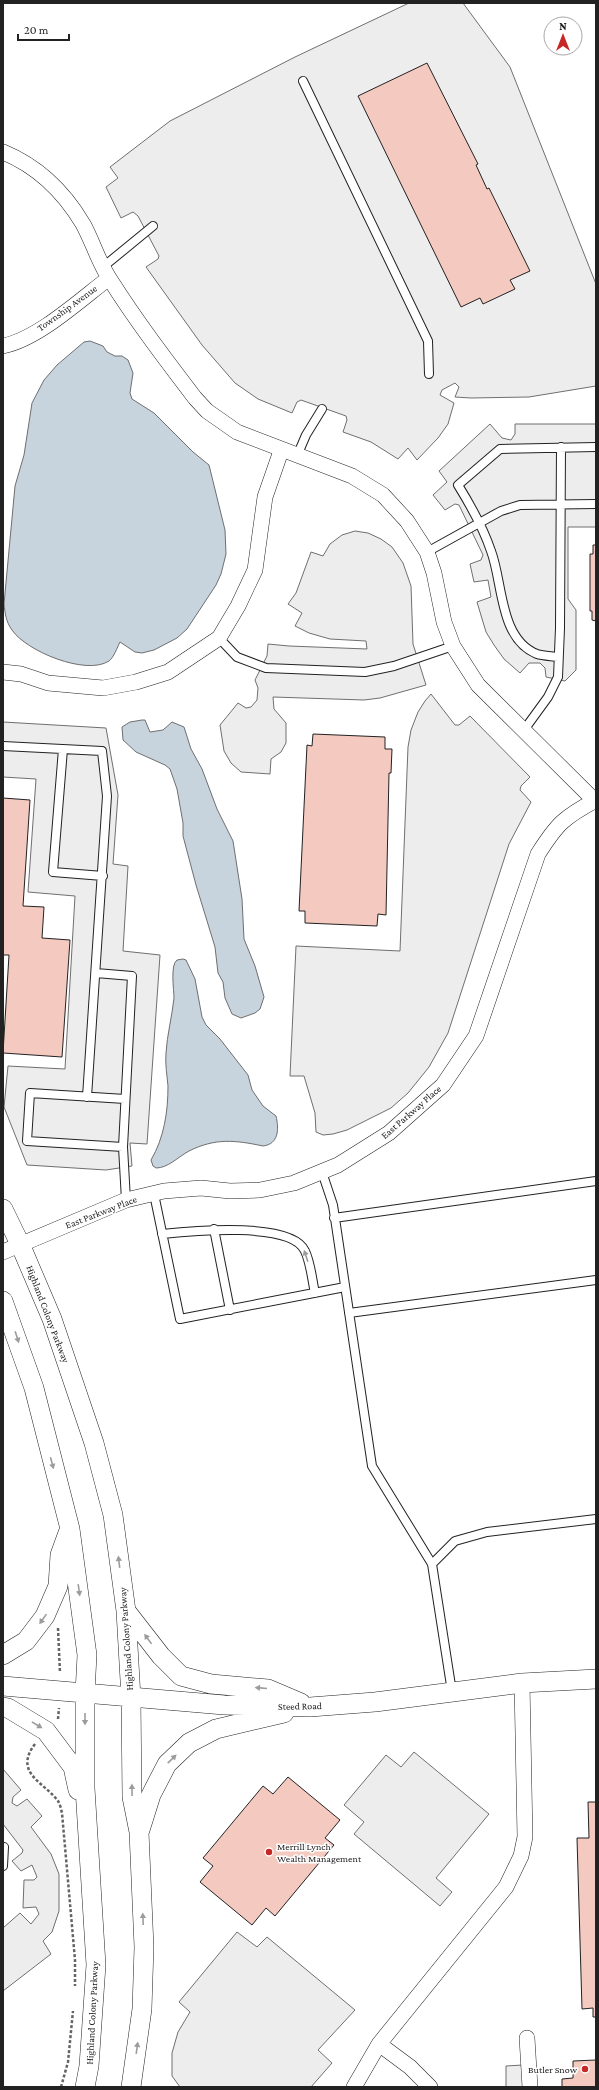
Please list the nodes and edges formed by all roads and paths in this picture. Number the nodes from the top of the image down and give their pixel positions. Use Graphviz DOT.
graph roads {
  1 [pos="303,81"];
  2 [pos="3,152"];
  3 [pos="153,226"];
  4 [pos="106,272"];
  5 [pos="3,346"];
  6 [pos="429,374"];
  7 [pos="322,409"];
  8 [pos="561,447"];
  9 [pos="596,447"];
  10 [pos="281,451"];
  11 [pos="297,456"];
  12 [pos="560,504"];
  13 [pos="596,504"];
  14 [pos="480,522"];
  15 [pos="427,552"];
  16 [pos="218,638"];
  17 [pos="453,646"];
  18 [pos="558,657"];
  19 [pos="3,672"];
  20 [pos="524,730"];
  21 [pos="3,746"];
  22 [pos="63,749"];
  23 [pos="595,800"];
  24 [pos="103,876"];
  25 [pos="96,973"];
  26 [pos="87,1097"];
  27 [pos="125,1099"];
  28 [pos="123,1147"];
  29 [pos="322,1172"];
  30 [pos="596,1181"];
  31 [pos="154,1194"];
  32 [pos="126,1200"];
  33 [pos="3,1209"];
  34 [pos="334,1218"];
  35 [pos="214,1229"];
  36 [pos="162,1234"];
  37 [pos="20,1244"];
  38 [pos="3,1252"];
  39 [pos="596,1280"];
  40 [pos="345,1287"];
  41 [pos="315,1293"];
  42 [pos="3,1301"];
  43 [pos="230,1310"];
  44 [pos="349,1313"];
  45 [pos="596,1519"];
  46 [pos="70,1529"];
  47 [pos="432,1564"];
  48 [pos="126,1611"];
  49 [pos="45,1616"];
  50 [pos="3,1655"];
  51 [pos="61,1679"];
  52 [pos="596,1679"];
  53 [pos="522,1683"];
  54 [pos="3,1686"];
  55 [pos="452,1692"];
  56 [pos="84,1693"];
  57 [pos="131,1698"];
  58 [pos="3,1707"];
  59 [pos="310,1707"];
  60 [pos="37,1742"];
  61 [pos="87,1830"];
  62 [pos="139,1832"];
  63 [pos="3,1849"];
  64 [pos="3,1866"];
  65 [pos="75,1988"];
  66 [pos="73,2010"];
  67 [pos="527,2038"];
  68 [pos="379,2044"];
  69 [pos="61,2087"];
  70 [pos="85,2087"];
  71 [pos="131,2087"];
  72 [pos="354,2087"];
  73 [pos="430,2087"];
  74 [pos="530,2087"];
  1 -- 6 [label="lane"];
  2 -- 4 [label="street"];
  3 -- 4 [label="lane"];
  4 -- 5 [label="street, Township Avenue"];
  4 -- 10 [label="street"];
  7 -- 11 [label="lane"];
  8 -- 9 [label="lane"];
  8 -- 12 [label="lane"];
  8 -- 14 [label="lane"];
  10 -- 11 [label="street"];
  10 -- 16 [label="street"];
  11 -- 15 [label="street"];
  12 -- 13 [label="lane"];
  12 -- 14 [label="lane"];
  12 -- 18 [label="lane"];
  14 -- 15 [label="lane"];
  14 -- 18 [label="lane"];
  15 -- 17 [label="street"];
  16 -- 17 [label="lane"];
  16 -- 19 [label="street"];
  17 -- 20 [label="street"];
  18 -- 20 [label="lane"];
  20 -- 23 [label="street"];
  21 -- 22 [label="lane"];
  22 -- 24 [label="lane"];
  22 -- 24 [label="lane"];
  23 -- 29 [label="street, East Parkway Place"];
  24 -- 25 [label="lane"];
  25 -- 26 [label="lane"];
  25 -- 27 [label="lane"];
  26 -- 27 [label="lane"];
  26 -- 28 [label="lane"];
  27 -- 28 [label="lane"];
  28 -- 32 [label="lane"];
  29 -- 31 [label="street, East Parkway Place"];
  29 -- 34 [label="lane"];
  30 -- 34 [label="lane"];
  31 -- 32 [label="street, East Parkway Place"];
  31 -- 36 [label="lane"];
  32 -- 37 [label="street, East Parkway Place"];
  33 -- 37 [label="street, Highland Colony Parkway"];
  34 -- 40 [label="lane"];
  35 -- 36 [label="lane"];
  41 -- 35 [label="lane, one-way"];
  35 -- 43 [label="lane"];
  36 -- 43 [label="lane"];
  37 -- 38 [label="street, East Parkway Place"];
  48 -- 37 [label="street, Highland Colony Parkway, one-way"];
  39 -- 44 [label="lane"];
  40 -- 41 [label="lane"];
  40 -- 44 [label="lane"];
  41 -- 43 [label="lane"];
  42 -- 46 [label="street, Highland Colony Parkway, one-way"];
  44 -- 47 [label="lane"];
  45 -- 47 [label="lane"];
  46 -- 49 [label="street"];
  46 -- 56 [label="street, Highland Colony Parkway, one-way"];
  47 -- 55 [label="lane"];
  48 -- 57 [label="street, Highland Colony Parkway"];
  59 -- 48 [label="street, one-way"];
  49 -- 50 [label="street, one-way"];
  49 -- 51 [label="path"];
  52 -- 53 [label="street, Steed Road"];
  53 -- 55 [label="street, Steed Road"];
  53 -- 68 [label="street"];
  54 -- 56 [label="street, Steed Road"];
  55 -- 59 [label="street, Steed Road"];
  56 -- 57 [label="street, Steed Road"];
  56 -- 61 [label="street, Highland Colony Parkway, one-way"];
  57 -- 59 [label="street, Steed Road"];
  62 -- 57 [label="street, Highland Colony Parkway, one-way"];
  58 -- 61 [label="street, one-way"];
  62 -- 59 [label="street, one-way"];
  60 -- 65 [label="path"];
  61 -- 70 [label="street, Highland Colony Parkway"];
  71 -- 62 [label="street, Highland Colony Parkway, one-way"];
  63 -- 64 [label="lane"];
  66 -- 69 [label="path"];
  67 -- 74 [label="street"];
  68 -- 72 [label="street"];
  68 -- 73 [label="street"];
}
